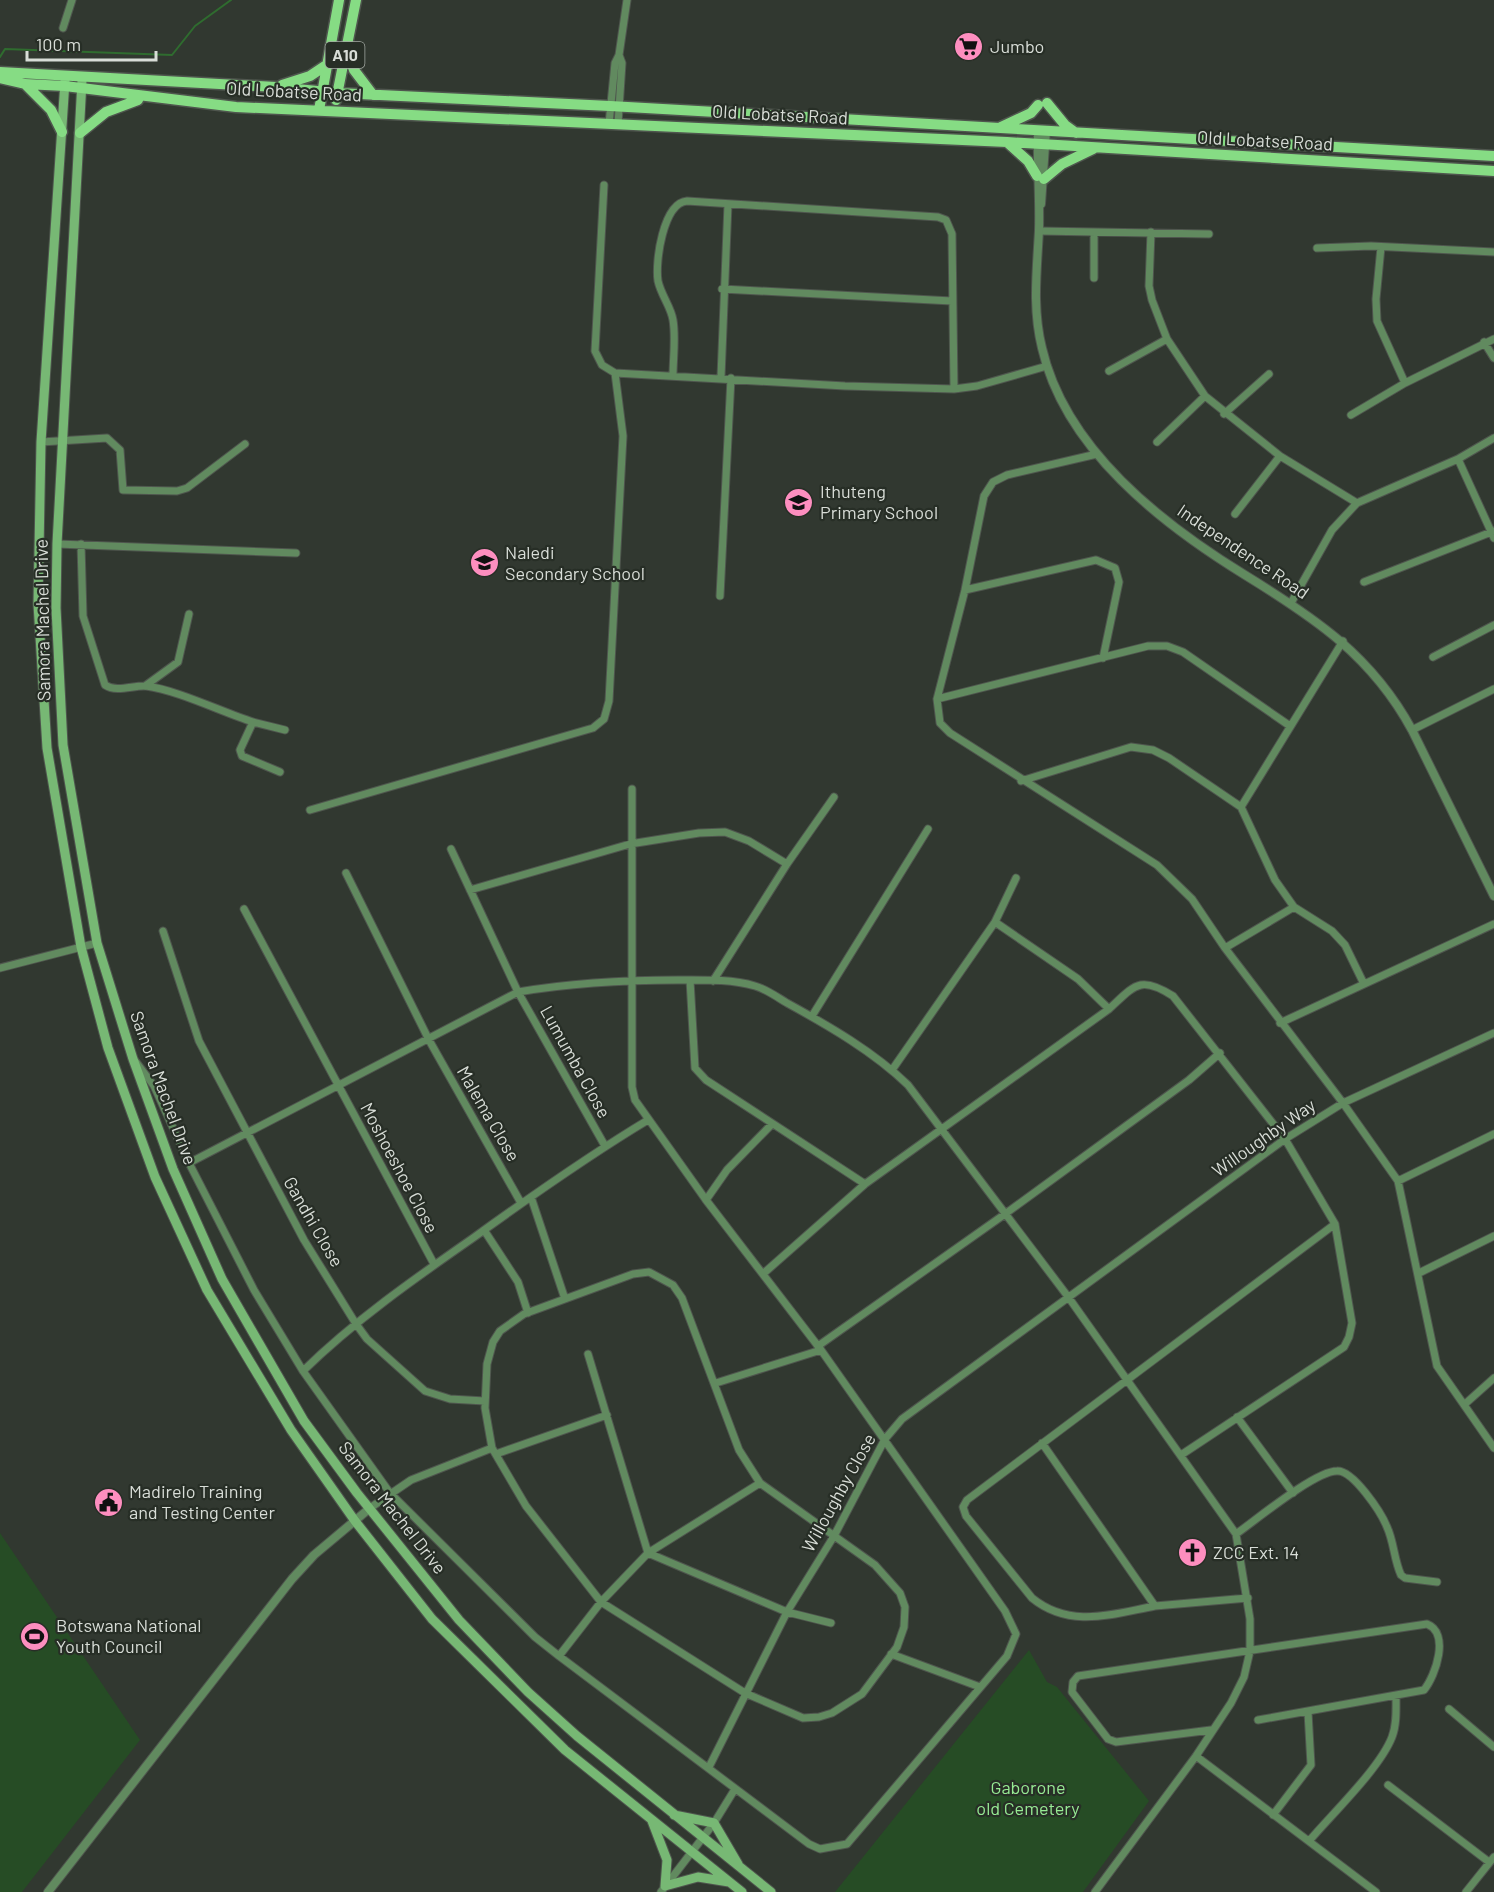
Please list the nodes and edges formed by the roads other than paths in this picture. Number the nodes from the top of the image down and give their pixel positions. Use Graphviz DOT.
graph roads {
  1 [pos="72,0"];
  2 [pos="339,0"];
  3 [pos="356,0"];
  4 [pos="627,0"];
  5 [pos="63,28"];
  6 [pos="346,48"];
  7 [pos="325,66"];
  8 [pos="0,72"];
  9 [pos="66,74"];
  10 [pos="82,75"];
  11 [pos="0,78"];
  12 [pos="25,84"];
  13 [pos="65,86"];
  14 [pos="276,87"];
  15 [pos="81,88"];
  16 [pos="323,92"];
  17 [pos="338,93"];
  18 [pos="373,95"];
  19 [pos="147,98"];
  20 [pos="615,106"];
  21 [pos="319,110"];
  22 [pos="334,110"];
  23 [pos="613,124"];
  24 [pos="998,129"];
  25 [pos="1042,131"];
  26 [pos="62,132"];
  27 [pos="80,133"];
  28 [pos="1076,133"];
  29 [pos="1007,142"];
  30 [pos="1041,145"];
  31 [pos="1096,148"];
  32 [pos="1494,156"];
  33 [pos="1494,171"];
  34 [pos="1041,177"];
  35 [pos="604,185"];
  36 [pos="728,204"];
  37 [pos="1039,231"];
  38 [pos="1094,232"];
  39 [pos="1151,232"];
  40 [pos="1209,234"];
  41 [pos="1381,247"];
  42 [pos="1317,248"];
  43 [pos="1494,252"];
  44 [pos="1094,278"];
  45 [pos="722,289"];
  46 [pos="952,301"];
  47 [pos="1167,339"];
  48 [pos="1494,339"];
  49 [pos="1484,342"];
  50 [pos="1494,358"];
  51 [pos="1047,366"];
  52 [pos="1109,371"];
  53 [pos="615,373"];
  54 [pos="1269,374"];
  55 [pos="673,376"];
  56 [pos="721,378"];
  57 [pos="731,378"];
  58 [pos="1404,383"];
  59 [pos="954,388"];
  60 [pos="1205,396"];
  61 [pos="1224,414"];
  62 [pos="1352,414"];
  63 [pos="1494,438"];
  64 [pos="41,441"];
  65 [pos="60,442"];
  66 [pos="1157,442"];
  67 [pos="245,444"];
  68 [pos="1097,454"];
  69 [pos="1280,456"];
  70 [pos="1458,459"];
  71 [pos="1357,503"];
  72 [pos="1235,514"];
  73 [pos="1493,534"];
  74 [pos="57,544"];
  75 [pos="81,544"];
  76 [pos="296,553"];
  77 [pos="1364,582"];
  78 [pos="965,590"];
  79 [pos="720,596"];
  80 [pos="1291,603"];
  81 [pos="189,614"];
  82 [pos="1494,625"];
  83 [pos="1343,641"];
  84 [pos="1433,657"];
  85 [pos="1103,658"];
  86 [pos="145,686"];
  87 [pos="1494,689"];
  88 [pos="937,699"];
  89 [pos="253,722"];
  90 [pos="1290,726"];
  91 [pos="285,730"];
  92 [pos="1412,730"];
  93 [pos="279,772"];
  94 [pos="1021,780"];
  95 [pos="632,789"];
  96 [pos="834,796"];
  97 [pos="1241,807"];
  98 [pos="310,810"];
  99 [pos="928,829"];
  100 [pos="630,844"];
  101 [pos="451,849"];
  102 [pos="787,864"];
  103 [pos="346,873"];
  104 [pos="1016,878"];
  105 [pos="470,890"];
  106 [pos="1494,896"];
  107 [pos="1294,907"];
  108 [pos="244,909"];
  109 [pos="995,922"];
  110 [pos="1494,924"];
  111 [pos="163,931"];
  112 [pos="97,943"];
  113 [pos="81,947"];
  114 [pos="1225,948"];
  115 [pos="0,968"];
  116 [pos="631,980"];
  117 [pos="690,980"];
  118 [pos="713,981"];
  119 [pos="1363,982"];
  120 [pos="518,992"];
  121 [pos="1109,1009"];
  122 [pos="812,1016"];
  123 [pos="1280,1023"];
  124 [pos="1494,1033"];
  125 [pos="429,1040"];
  126 [pos="1220,1053"];
  127 [pos="133,1059"];
  128 [pos="892,1070"];
  129 [pos="337,1085"];
  130 [pos="1343,1103"];
  131 [pos="648,1120"];
  132 [pos="772,1124"];
  133 [pos="942,1130"];
  134 [pos="246,1134"];
  135 [pos="1494,1134"];
  136 [pos="1285,1139"];
  137 [pos="605,1146"];
  138 [pos="189,1162"];
  139 [pos="1398,1181"];
  140 [pos="865,1184"];
  141 [pos="531,1197"];
  142 [pos="706,1200"];
  143 [pos="521,1203"];
  144 [pos="1005,1214"];
  145 [pos="1335,1224"];
  146 [pos="484,1230"];
  147 [pos="1494,1236"];
  148 [pos="434,1264"];
  149 [pos="764,1273"];
  150 [pos="1419,1273"];
  151 [pos="1069,1298"];
  152 [pos="565,1299"];
  153 [pos="528,1313"];
  154 [pos="356,1324"];
  155 [pos="820,1348"];
  156 [pos="588,1354"];
  157 [pos="303,1371"];
  158 [pos="1494,1378"];
  159 [pos="1127,1382"];
  160 [pos="716,1383"];
  161 [pos="485,1401"];
  162 [pos="1464,1404"];
  163 [pos="607,1415"];
  164 [pos="1237,1417"];
  165 [pos="885,1439"];
  166 [pos="1042,1443"];
  167 [pos="1494,1448"];
  168 [pos="494,1451"];
  169 [pos="1181,1455"];
  170 [pos="760,1483"];
  171 [pos="390,1493"];
  172 [pos="1293,1493"];
  173 [pos="370,1508"];
  174 [pos="355,1521"];
  175 [pos="1236,1534"];
  176 [pos="834,1536"];
  177 [pos="648,1553"];
  178 [pos="1437,1582"];
  179 [pos="1248,1598"];
  180 [pos="601,1602"];
  181 [pos="1155,1606"];
  182 [pos="787,1612"];
  183 [pos="831,1623"];
  184 [pos="1250,1651"];
  185 [pos="891,1654"];
  186 [pos="558,1656"];
  187 [pos="980,1687"];
  188 [pos="745,1693"];
  189 [pos="1396,1695"];
  190 [pos="1449,1709"];
  191 [pos="1308,1712"];
  192 [pos="1258,1720"];
  193 [pos="1211,1730"];
  194 [pos="1494,1747"];
  195 [pos="1196,1756"];
  196 [pos="709,1767"];
  197 [pos="1388,1785"];
  198 [pos="735,1789"];
  199 [pos="674,1815"];
  200 [pos="1273,1815"];
  201 [pos="651,1819"];
  202 [pos="714,1823"];
  203 [pos="701,1838"];
  204 [pos="1310,1840"];
  205 [pos="691,1851"];
  206 [pos="1492,1860"];
  207 [pos="739,1866"];
  208 [pos="730,1882"];
  209 [pos="663,1889"];
  210 [pos="48,1892"];
  211 [pos="742,1892"];
  212 [pos="771,1892"];
  213 [pos="1095,1892"];
  214 [pos="1376,1892"];
  215 [pos="1466,1892"];
  1 -- 5 [label="street"];
  2 -- 7 [label="main road, A10"];
  3 -- 6 [label="main road, A10"];
  4 -- 20 [label="street"];
  6 -- 17 [label="main road, A10"];
  6 -- 18 [label="main road, A10"];
  7 -- 14 [label="main road"];
  7 -- 16 [label="main road, A10"];
  8 -- 9 [label="main road, Old Lobatse Road"];
  9 -- 10 [label="main road, Old Lobatse Road"];
  9 -- 13 [label="main road, Samora Machel Drive"];
  10 -- 14 [label="main road, Old Lobatse Road"];
  10 -- 15 [label="main road, Samora Machel Drive"];
  11 -- 12 [label="main road, Old Lobatse Road"];
  12 -- 13 [label="main road, Old Lobatse Road"];
  12 -- 26 [label="main road"];
  13 -- 15 [label="main road, Old Lobatse Road"];
  13 -- 26 [label="main road, Samora Machel Drive"];
  14 -- 16 [label="main road, Old Lobatse Road"];
  15 -- 19 [label="main road, Old Lobatse Road"];
  15 -- 27 [label="main road, Samora Machel Drive"];
  16 -- 17 [label="main road, Old Lobatse Road"];
  16 -- 21 [label="main road, A10"];
  17 -- 18 [label="main road, Old Lobatse Road"];
  17 -- 22 [label="main road, A10"];
  18 -- 20 [label="main road, Old Lobatse Road"];
  19 -- 21 [label="main road, Old Lobatse Road"];
  19 -- 27 [label="main road"];
  20 -- 23 [label="street"];
  20 -- 24 [label="main road, Old Lobatse Road"];
  21 -- 22 [label="main road, Old Lobatse Road"];
  22 -- 23 [label="main road, Old Lobatse Road"];
  23 -- 29 [label="main road, Old Lobatse Road"];
  24 -- 25 [label="main road, Old Lobatse Road"];
  24 -- 28 [label="main road"];
  25 -- 28 [label="main road, Old Lobatse Road"];
  25 -- 30 [label="street, Independence Road"];
  26 -- 64 [label="main road, Samora Machel Drive"];
  27 -- 65 [label="main road, Samora Machel Drive"];
  28 -- 32 [label="main road, Old Lobatse Road"];
  29 -- 30 [label="main road, Old Lobatse Road"];
  29 -- 34 [label="main road"];
  30 -- 31 [label="main road, Old Lobatse Road"];
  30 -- 34 [label="street, Independence Road"];
  31 -- 33 [label="main road, Old Lobatse Road"];
  31 -- 34 [label="main road"];
  34 -- 37 [label="street, Independence Road"];
  35 -- 53 [label="street"];
  36 -- 45 [label="street"];
  36 -- 46 [label="street"];
  36 -- 55 [label="street"];
  37 -- 38 [label="street"];
  37 -- 51 [label="street, Independence Road"];
  38 -- 39 [label="street"];
  38 -- 44 [label="street"];
  39 -- 40 [label="street"];
  39 -- 47 [label="street"];
  41 -- 42 [label="street"];
  41 -- 43 [label="street"];
  41 -- 58 [label="street"];
  45 -- 46 [label="street"];
  45 -- 56 [label="street"];
  46 -- 59 [label="street"];
  47 -- 52 [label="street"];
  47 -- 60 [label="street"];
  48 -- 49 [label="street"];
  49 -- 50 [label="street"];
  49 -- 58 [label="street"];
  51 -- 59 [label="street"];
  51 -- 68 [label="street, Independence Road"];
  53 -- 55 [label="street"];
  53 -- 98 [label="street"];
  54 -- 61 [label="street"];
  55 -- 56 [label="street"];
  56 -- 57 [label="street"];
  57 -- 59 [label="street"];
  57 -- 79 [label="street"];
  58 -- 62 [label="street"];
  60 -- 61 [label="street"];
  60 -- 66 [label="street"];
  61 -- 69 [label="street"];
  63 -- 70 [label="street"];
  64 -- 65 [label="street"];
  64 -- 113 [label="main road, Samora Machel Drive"];
  65 -- 67 [label="street"];
  65 -- 74 [label="main road, Samora Machel Drive"];
  68 -- 78 [label="street"];
  68 -- 80 [label="street, Independence Road"];
  69 -- 71 [label="street"];
  69 -- 72 [label="street"];
  70 -- 71 [label="street"];
  70 -- 73 [label="street"];
  71 -- 80 [label="street"];
  73 -- 77 [label="street"];
  74 -- 75 [label="street"];
  74 -- 112 [label="main road, Samora Machel Drive"];
  75 -- 76 [label="street"];
  75 -- 86 [label="street"];
  78 -- 85 [label="street"];
  78 -- 88 [label="street"];
  80 -- 83 [label="street, Independence Road"];
  81 -- 86 [label="street"];
  82 -- 84 [label="street"];
  83 -- 90 [label="street"];
  83 -- 92 [label="street, Independence Road"];
  85 -- 88 [label="street"];
  85 -- 90 [label="street"];
  86 -- 89 [label="street"];
  87 -- 92 [label="street"];
  88 -- 94 [label="street"];
  89 -- 91 [label="street"];
  89 -- 93 [label="street"];
  90 -- 97 [label="street"];
  92 -- 106 [label="street, Independence Road"];
  94 -- 97 [label="street"];
  94 -- 114 [label="street"];
  95 -- 100 [label="street"];
  96 -- 102 [label="street"];
  97 -- 107 [label="street"];
  99 -- 122 [label="street"];
  100 -- 102 [label="street"];
  100 -- 105 [label="street"];
  100 -- 116 [label="street"];
  101 -- 105 [label="street, Lumumba Close"];
  102 -- 118 [label="street"];
  103 -- 125 [label="street, Malema Close"];
  104 -- 109 [label="street"];
  105 -- 120 [label="street, Lumumba Close"];
  107 -- 114 [label="street"];
  107 -- 119 [label="street"];
  108 -- 129 [label="street, Moshoeshoe Close"];
  109 -- 121 [label="street"];
  109 -- 128 [label="street"];
  110 -- 119 [label="street"];
  111 -- 134 [label="street, Gandhi Close"];
  112 -- 113 [label="street"];
  112 -- 127 [label="main road, Samora Machel Drive"];
  113 -- 115 [label="street"];
  113 -- 174 [label="main road, Samora Machel Drive"];
  114 -- 123 [label="street"];
  116 -- 117 [label="street"];
  116 -- 120 [label="street"];
  116 -- 131 [label="street"];
  117 -- 118 [label="street"];
  117 -- 132 [label="street"];
  118 -- 122 [label="street"];
  119 -- 123 [label="street"];
  120 -- 125 [label="street"];
  120 -- 137 [label="street, Lumumba Close"];
  121 -- 126 [label="street"];
  121 -- 133 [label="street"];
  122 -- 128 [label="street"];
  123 -- 130 [label="street"];
  124 -- 130 [label="street, Willoughby Way"];
  125 -- 129 [label="street"];
  125 -- 143 [label="street, Malema Close"];
  126 -- 136 [label="street"];
  126 -- 144 [label="street"];
  127 -- 138 [label="street"];
  127 -- 173 [label="main road, Samora Machel Drive"];
  128 -- 133 [label="street"];
  129 -- 134 [label="street"];
  129 -- 148 [label="street, Moshoeshoe Close"];
  130 -- 136 [label="street, Willoughby Way"];
  130 -- 139 [label="street"];
  131 -- 137 [label="street"];
  131 -- 142 [label="street"];
  132 -- 140 [label="street"];
  132 -- 142 [label="street"];
  133 -- 140 [label="street"];
  133 -- 144 [label="street"];
  134 -- 138 [label="street"];
  134 -- 154 [label="street, Gandhi Close"];
  135 -- 139 [label="street"];
  136 -- 145 [label="street"];
  136 -- 151 [label="street, Willoughby Way"];
  137 -- 141 [label="street"];
  138 -- 157 [label="street"];
  139 -- 150 [label="street"];
  140 -- 149 [label="street"];
  141 -- 143 [label="street"];
  141 -- 152 [label="street"];
  142 -- 149 [label="street"];
  143 -- 146 [label="street"];
  144 -- 151 [label="street"];
  144 -- 155 [label="street"];
  145 -- 159 [label="street"];
  145 -- 164 [label="street"];
  146 -- 148 [label="street"];
  146 -- 153 [label="street"];
  147 -- 150 [label="street"];
  148 -- 154 [label="street"];
  149 -- 155 [label="street"];
  150 -- 162 [label="street"];
  151 -- 159 [label="street"];
  151 -- 165 [label="street, Willoughby Close"];
  152 -- 153 [label="street"];
  152 -- 160 [label="street"];
  153 -- 161 [label="street"];
  154 -- 157 [label="street"];
  154 -- 161 [label="street, Gandhi Close"];
  155 -- 160 [label="street"];
  155 -- 165 [label="street"];
  156 -- 163 [label="street"];
  157 -- 171 [label="street"];
  158 -- 162 [label="street"];
  159 -- 166 [label="street"];
  159 -- 169 [label="street"];
  160 -- 170 [label="street"];
  161 -- 168 [label="street"];
  162 -- 167 [label="street"];
  163 -- 168 [label="street"];
  163 -- 177 [label="street"];
  164 -- 169 [label="street"];
  164 -- 172 [label="street"];
  165 -- 176 [label="street, Willoughby Close"];
  165 -- 187 [label="street"];
  166 -- 181 [label="street"];
  166 -- 181 [label="street"];
  168 -- 171 [label="street"];
  168 -- 180 [label="street"];
  169 -- 175 [label="street"];
  170 -- 176 [label="street"];
  170 -- 177 [label="street"];
  171 -- 173 [label="street"];
  171 -- 186 [label="street"];
  172 -- 175 [label="street"];
  172 -- 178 [label="street"];
  173 -- 174 [label="street"];
  173 -- 199 [label="main road, Samora Machel Drive"];
  174 -- 201 [label="main road, Samora Machel Drive"];
  174 -- 210 [label="street"];
  175 -- 179 [label="street"];
  176 -- 182 [label="street, Willoughby Close"];
  176 -- 185 [label="street"];
  177 -- 180 [label="street"];
  177 -- 182 [label="street"];
  179 -- 181 [label="street"];
  179 -- 184 [label="street"];
  180 -- 186 [label="street"];
  180 -- 188 [label="street"];
  182 -- 183 [label="street"];
  182 -- 188 [label="street, Willoughby Close"];
  184 -- 189 [label="street"];
  184 -- 193 [label="street"];
  184 -- 193 [label="street"];
  185 -- 187 [label="street"];
  185 -- 188 [label="street"];
  186 -- 196 [label="street"];
  187 -- 198 [label="street"];
  188 -- 196 [label="street, Willoughby Close"];
  189 -- 191 [label="street"];
  189 -- 204 [label="street"];
  190 -- 194 [label="street"];
  191 -- 192 [label="street"];
  191 -- 200 [label="street"];
  193 -- 195 [label="street"];
  195 -- 200 [label="street"];
  195 -- 213 [label="street"];
  196 -- 198 [label="street"];
  197 -- 206 [label="street"];
  198 -- 202 [label="street"];
  199 -- 202 [label="main road"];
  199 -- 203 [label="main road, Samora Machel Drive"];
  200 -- 204 [label="street"];
  201 -- 205 [label="main road, Samora Machel Drive"];
  201 -- 209 [label="main road"];
  202 -- 203 [label="street"];
  202 -- 207 [label="main road"];
  203 -- 205 [label="street"];
  203 -- 207 [label="main road, Samora Machel Drive"];
  204 -- 214 [label="street"];
  205 -- 208 [label="main road, Samora Machel Drive"];
  205 -- 209 [label="street"];
  206 -- 215 [label="street"];
  207 -- 212 [label="main road, Samora Machel Drive"];
  208 -- 209 [label="main road"];
  208 -- 211 [label="main road, Samora Machel Drive"];
}
